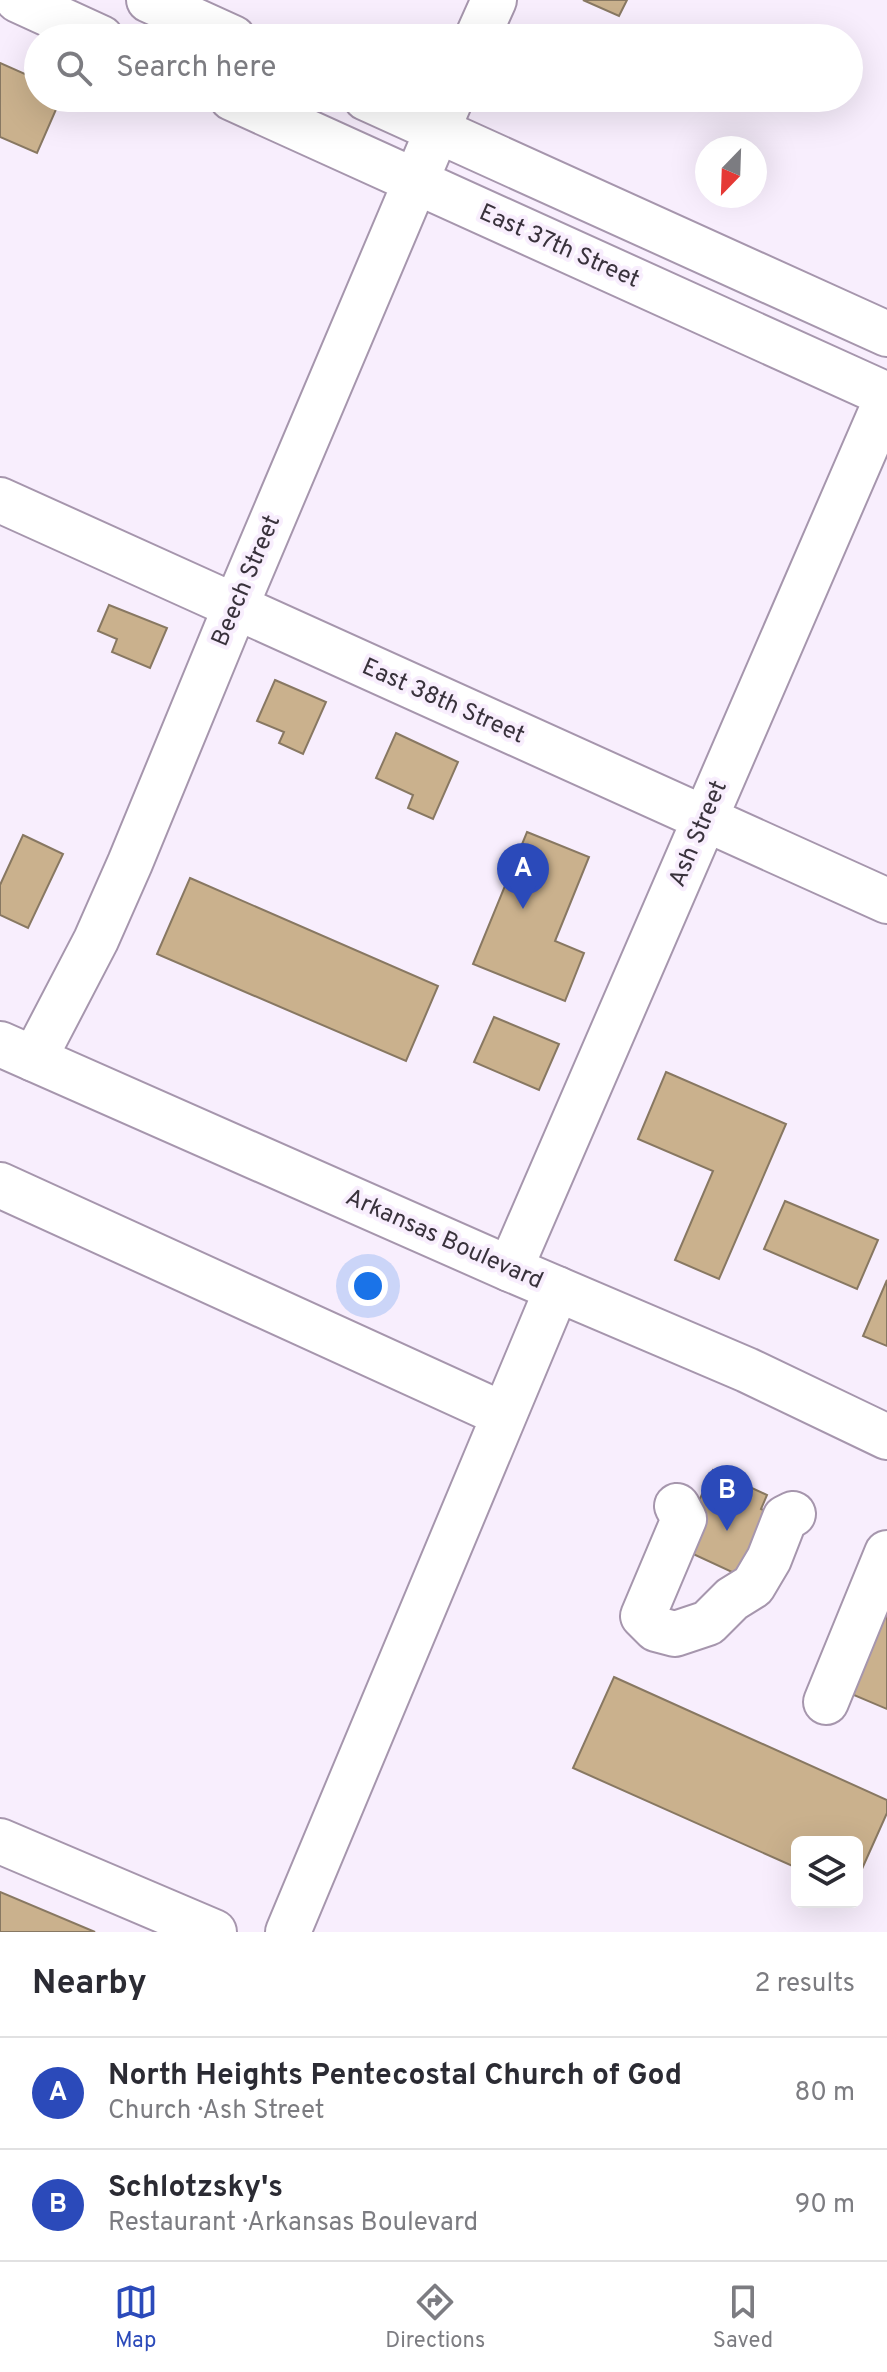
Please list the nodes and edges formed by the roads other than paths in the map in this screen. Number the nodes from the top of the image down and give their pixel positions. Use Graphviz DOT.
graph roads {
  1 [pos="18,0"];
  2 [pos="149,0"];
  3 [pos="494,0"];
  4 [pos="70,24"];
  5 [pos="202,24"];
  6 [pos="483,24"];
  7 [pos="263,112"];
  8 [pos="444,114"];
  9 [pos="416,182"];
  10 [pos="887,334"];
  11 [pos="887,397"];
  12 [pos="0,500"];
  13 [pos="235,608"];
  14 [pos="705,820"];
  15 [pos="887,901"];
  16 [pos="17,1052"];
  17 [pos="0,1185"];
  18 [pos="510,1269"];
  19 [pos="557,1289"];
  20 [pos="504,1415"];
  21 [pos="887,1437"];
  22 [pos="677,1506"];
  23 [pos="793,1514"];
  24 [pos="887,1553"];
  25 [pos="826,1702"];
  26 [pos="0,1841"];
  27 [pos="214,1932"];
  28 [pos="288,1932"];
  1 -- 4 [label="street"];
  2 -- 5 [label="street"];
  3 -- 6 [label="street"];
  7 -- 9 [label="street, East 37th Street"];
  8 -- 9 [label="street, Beech Street"];
  8 -- 10 [label="street"];
  9 -- 11 [label="street, East 37th Street"];
  9 -- 13 [label="street, Beech Street"];
  11 -- 14 [label="street, Ash Street"];
  12 -- 13 [label="street, East 38th Street"];
  13 -- 14 [label="street, East 38th Street"];
  13 -- 16 [label="street, Beech Street"];
  14 -- 15 [label="street, East 38th Street"];
  14 -- 18 [label="street, Ash Street"];
  16 -- 18 [label="street, Arkansas Boulevard"];
  17 -- 20 [label="street"];
  18 -- 19 [label="street, Arkansas Boulevard"];
  19 -- 20 [label="street"];
  19 -- 21 [label="street, Arkansas Boulevard"];
  20 -- 28 [label="street"];
  22 -- 23 [label="street"];
  24 -- 25 [label="street"];
  26 -- 27 [label="street"];
}
